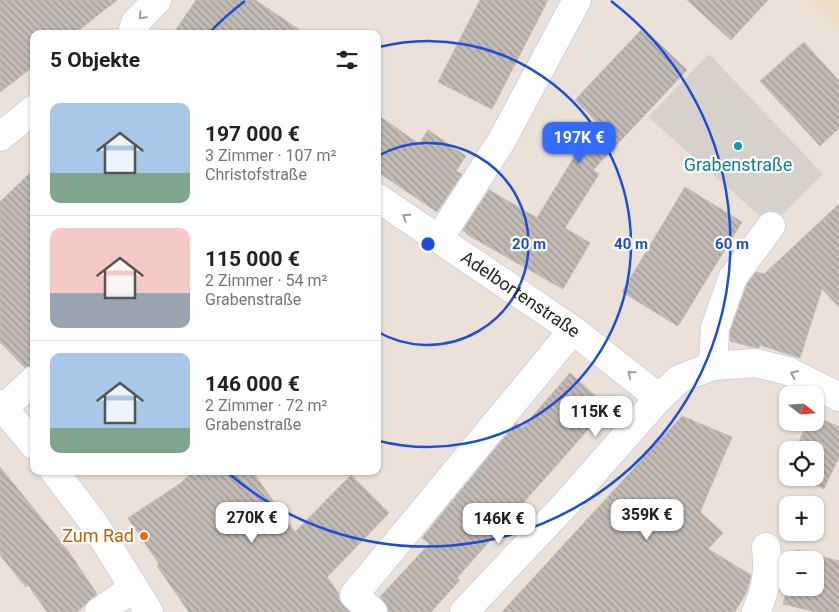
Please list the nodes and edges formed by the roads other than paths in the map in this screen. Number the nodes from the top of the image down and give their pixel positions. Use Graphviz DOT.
graph roads {
  1 [pos="156,0"];
  2 [pos="577,0"];
  3 [pos="133,30"];
  4 [pos="30,116"];
  5 [pos="0,138"];
  6 [pos="381,200"];
  7 [pos="772,226"];
  8 [pos="439,239"];
  9 [pos="574,330"];
  10 [pos="714,366"];
  11 [pos="30,383"];
  12 [pos="839,395"];
  13 [pos="660,398"];
  14 [pos="2,406"];
  15 [pos="30,440"];
  16 [pos="57,475"];
  17 [pos="766,547"];
  18 [pos="142,602"];
  19 [pos="99,612"];
  20 [pos="373,612"];
  21 [pos="464,612"];
  22 [pos="756,612"];
  1 -- 3 [label="street, one-way"];
  2 -- 8 [label="street"];
  4 -- 5 [label="street"];
  8 -- 6 [label="street, Adelbortenstraße, one-way"];
  7 -- 10 [label="street"];
  8 -- 9 [label="street, Adelbortenstraße"];
  13 -- 9 [label="street, Adelbortenstraße, one-way"];
  9 -- 20 [label="street"];
  12 -- 10 [label="street, one-way"];
  10 -- 13 [label="street"];
  11 -- 14 [label="street"];
  13 -- 21 [label="street"];
  14 -- 15 [label="street"];
  16 -- 18 [label="street"];
  17 -- 22 [label="street"];
  18 -- 19 [label="street"];
}
